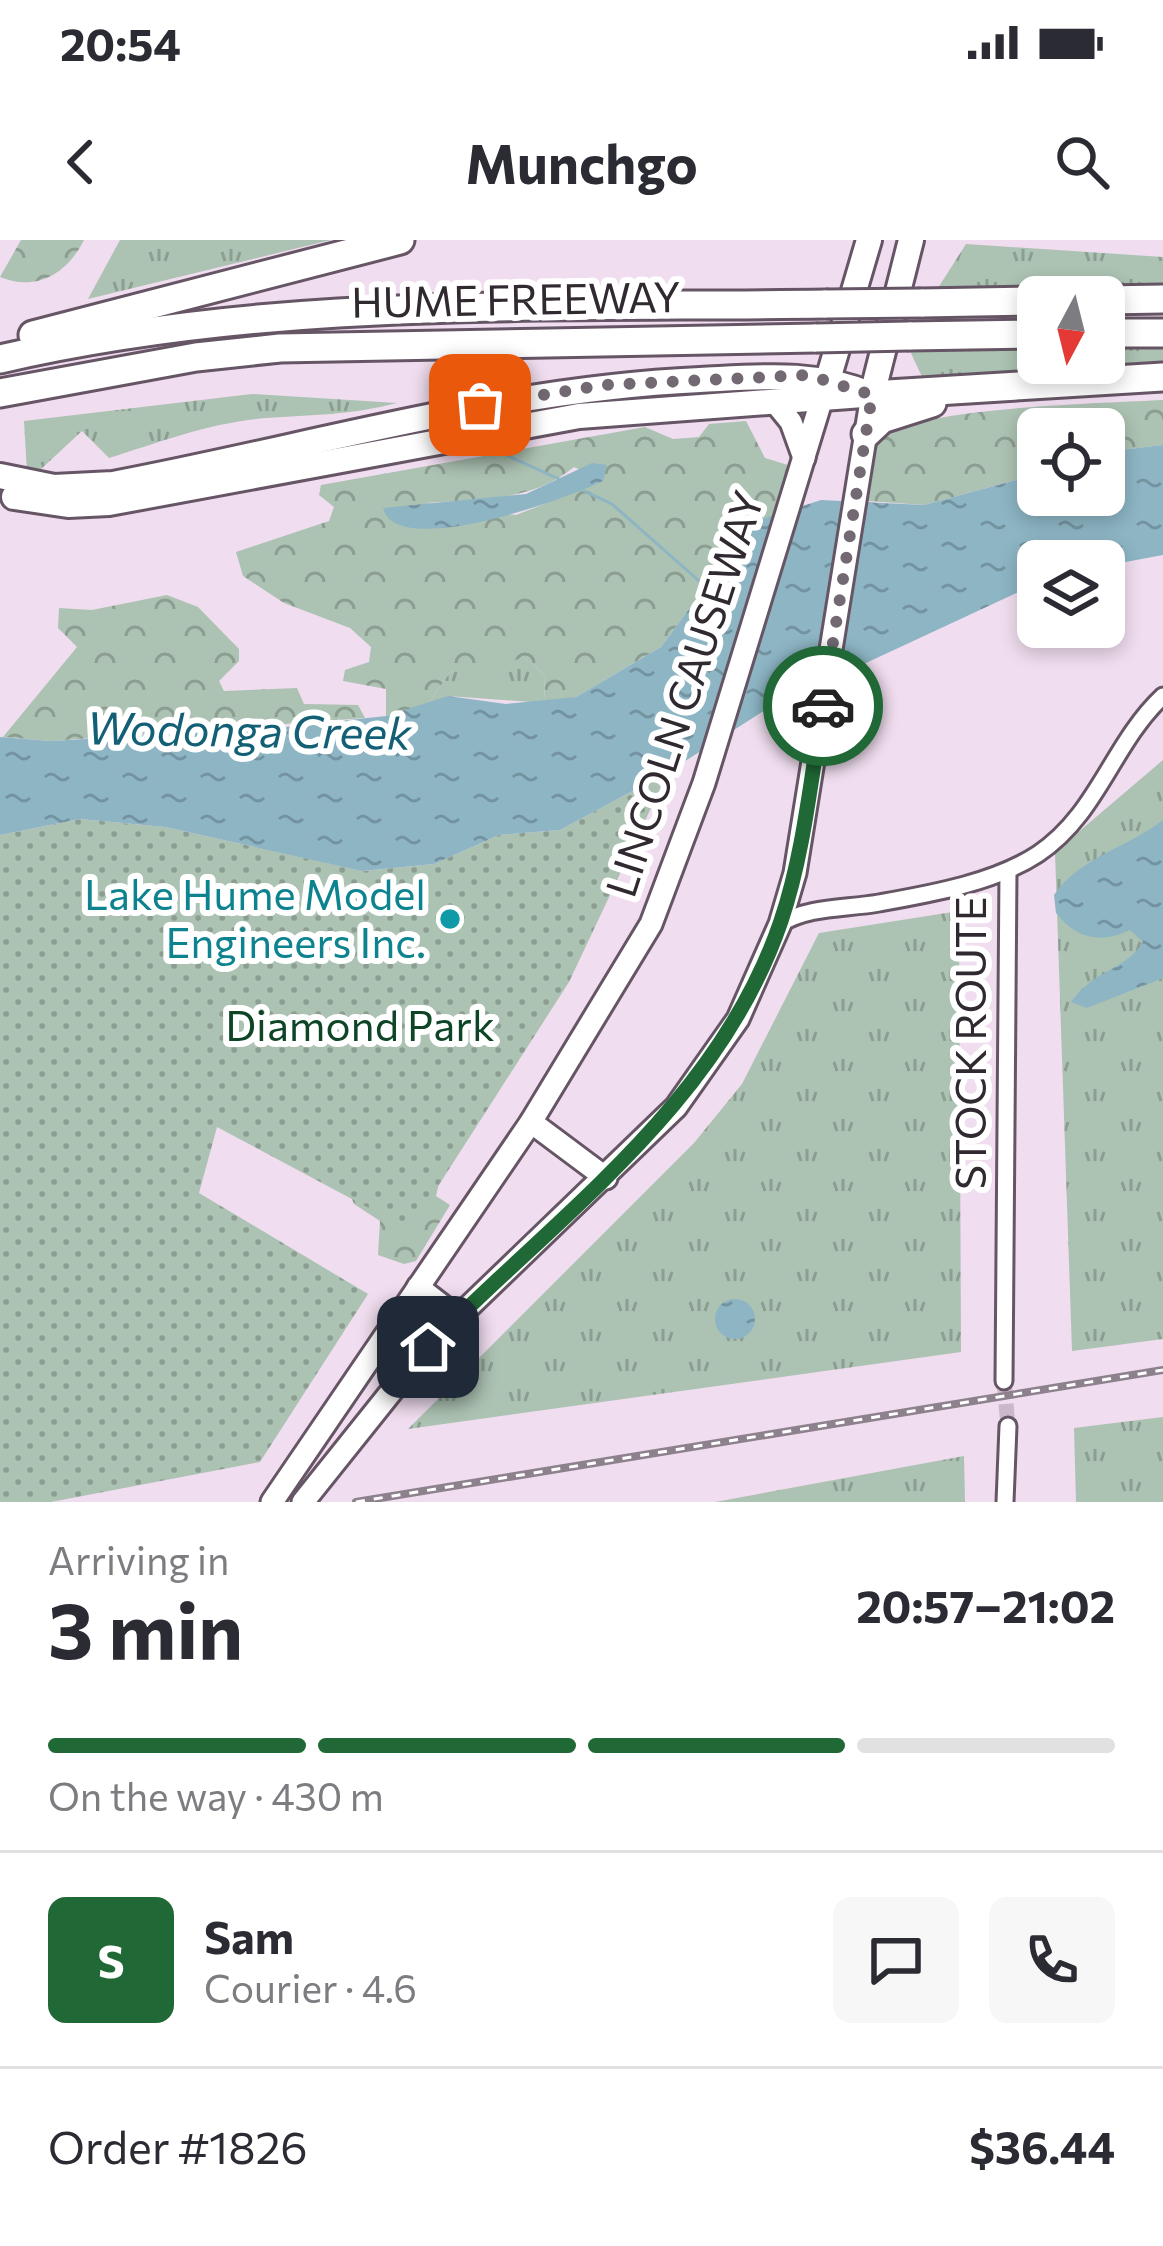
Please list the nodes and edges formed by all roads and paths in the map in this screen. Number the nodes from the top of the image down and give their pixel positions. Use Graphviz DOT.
graph roads {
  1 [pos="400,240"];
  2 [pos="869,240"];
  3 [pos="911,240"];
  4 [pos="1163,299"];
  5 [pos="1125,300"];
  6 [pos="1017,301"];
  7 [pos="1163,333"];
  8 [pos="1017,334"];
  9 [pos="1125,334"];
  10 [pos="11,341"];
  11 [pos="0,359"];
  12 [pos="1163,376"];
  13 [pos="825,388"];
  14 [pos="976,391"];
  15 [pos="0,393"];
  16 [pos="872,395"];
  17 [pos="774,401"];
  18 [pos="866,434"];
  19 [pos="803,461"];
  20 [pos="0,476"];
  21 [pos="0,494"];
  22 [pos="1163,696"];
  23 [pos="1008,871"];
  24 [pos="795,873"];
  25 [pos="822,910"];
  26 [pos="780,925"];
  27 [pos="531,1122"];
  28 [pos="606,1178"];
  29 [pos="418,1287"];
  30 [pos="457,1317"];
  31 [pos="1004,1381"];
  32 [pos="1008,1426"];
  33 [pos="272,1502"];
  34 [pos="303,1502"];
  35 [pos="1005,1502"];
  1 -- 10 [label="highway"];
  2 -- 13 [label="main road"];
  3 -- 16 [label="main road"];
  4 -- 5 [label="highway"];
  6 -- 11 [label="highway, HUME FREEWAY, bridge"];
  7 -- 9 [label="highway"];
  8 -- 15 [label="highway, HUME FREEWAY, bridge"];
  12 -- 14 [label="highway"];
  13 -- 16 [label="main road"];
  13 -- 17 [label="main road"];
  13 -- 19 [label="main road, LINCOLN CAUSEWAY"];
  13 -- 20 [label="main road"];
  14 -- 16 [label="highway"];
  14 -- 18 [label="highway"];
  16 -- 18 [label="main road"];
  17 -- 19 [label="main road"];
  17 -- 21 [label="main road"];
  18 -- 24 [label="main road"];
  19 -- 27 [label="main road, LINCOLN CAUSEWAY"];
  22 -- 23 [label="street, STOCK ROUTE"];
  23 -- 25 [label="street"];
  23 -- 31 [label="street, STOCK ROUTE"];
  24 -- 25 [label="street"];
  24 -- 26 [label="main road"];
  25 -- 26 [label="street"];
  26 -- 28 [label="main road"];
  27 -- 28 [label="main road"];
  27 -- 29 [label="main road, LINCOLN CAUSEWAY"];
  28 -- 30 [label="main road"];
  29 -- 30 [label="main road"];
  29 -- 33 [label="main road, LINCOLN CAUSEWAY"];
  30 -- 34 [label="main road"];
  32 -- 35 [label="street"];
}
